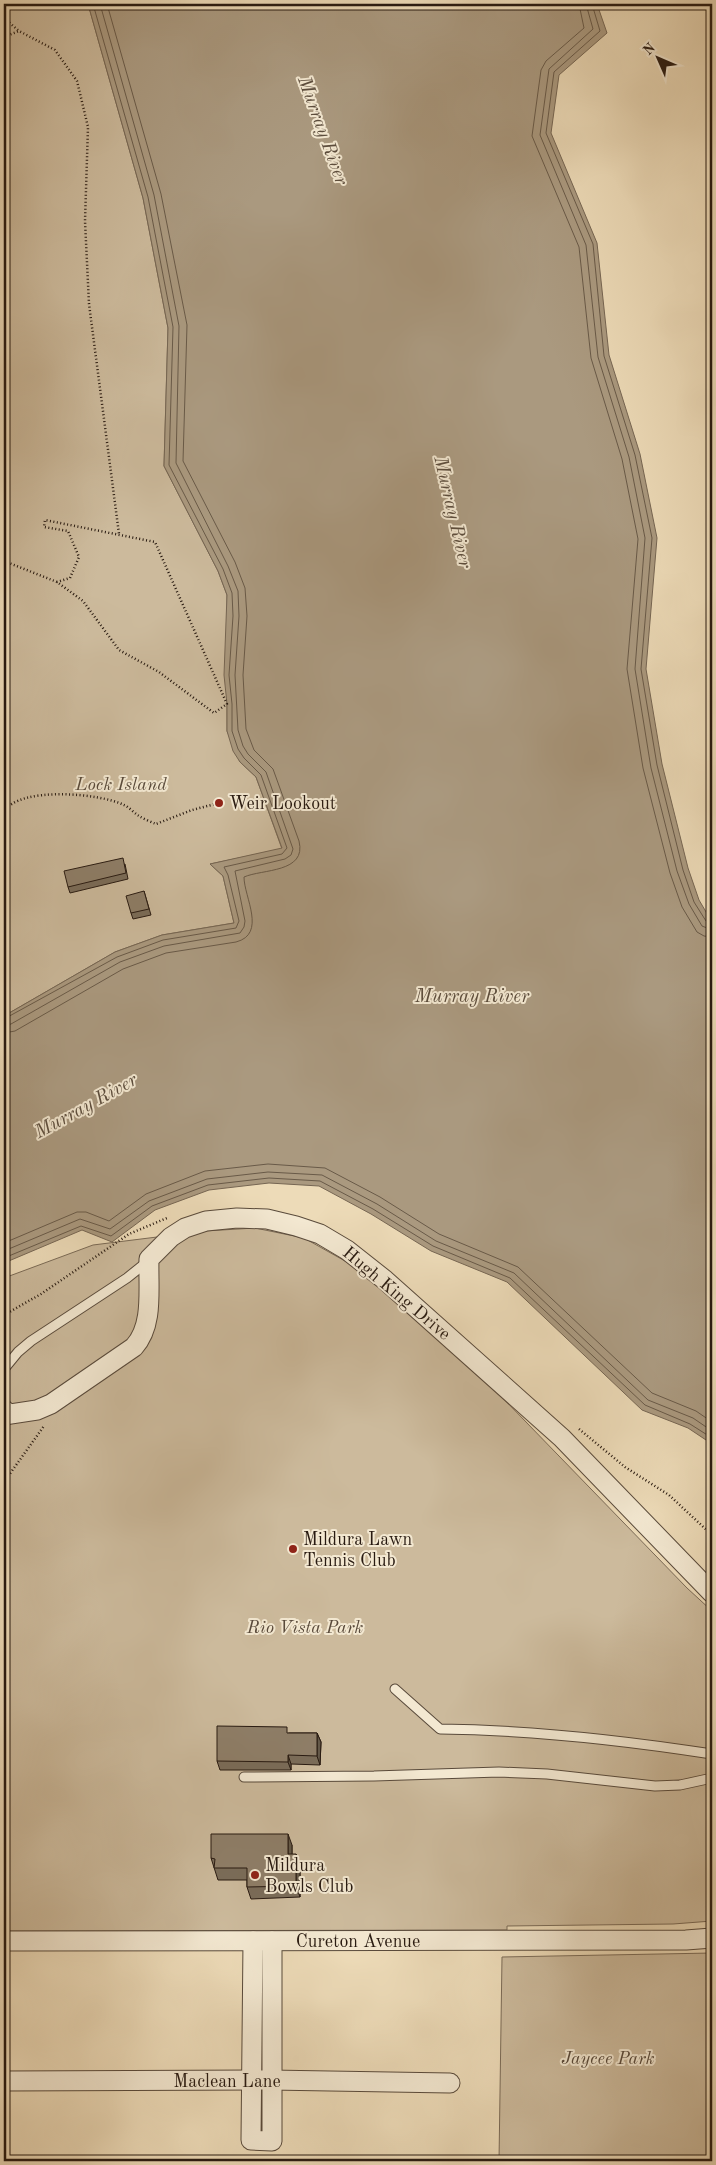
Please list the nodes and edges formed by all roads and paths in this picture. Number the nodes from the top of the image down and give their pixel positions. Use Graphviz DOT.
graph roads {
  1 [pos="4,18"];
  2 [pos="20,31"];
  3 [pos="4,37"];
  4 [pos="119,534"];
  5 [pos="4,562"];
  6 [pos="57,582"];
  7 [pos="219,803"];
  8 [pos="4,812"];
  9 [pos="171,1217"];
  10 [pos="149,1259"];
  11 [pos="4,1315"];
  12 [pos="4,1369"];
  13 [pos="51,1404"];
  14 [pos="7,1410"];
  15 [pos="576,1427"];
  16 [pos="4,1482"];
  17 [pos="712,1535"];
  18 [pos="712,1593"];
  19 [pos="395,1689"];
  20 [pos="712,1754"];
  21 [pos="244,1777"];
  22 [pos="712,1778"];
  23 [pos="712,1938"];
  24 [pos="4,1941"];
  25 [pos="253,1941"];
  26 [pos="272,1941"];
  27 [pos="252,1987"];
  28 [pos="271,1987"];
  29 [pos="251,2080"];
  30 [pos="270,2080"];
  31 [pos="4,2081"];
  32 [pos="450,2083"];
  33 [pos="251,2107"];
  34 [pos="271,2107"];
  1 -- 2 [label="path"];
  2 -- 3 [label="path"];
  2 -- 4 [label="path"];
  4 -- 6 [label="path"];
  4 -- 6 [label="path"];
  5 -- 6 [label="path"];
  7 -- 8 [label="path"];
  9 -- 11 [label="path"];
  10 -- 12 [label="lane"];
  10 -- 13 [label="street"];
  10 -- 18 [label="street, Hugh King Drive"];
  13 -- 14 [label="street"];
  13 -- 16 [label="path"];
  15 -- 17 [label="path"];
  19 -- 20 [label="lane"];
  21 -- 22 [label="lane"];
  23 -- 26 [label="street, Cureton Avenue"];
  24 -- 25 [label="street, Cureton Avenue"];
  25 -- 26 [label="street, Cureton Avenue"];
  25 -- 27 [label="street"];
  26 -- 28 [label="street"];
  27 -- 28 [label="lane"];
  27 -- 29 [label="street"];
  28 -- 30 [label="street"];
  29 -- 30 [label="street, Maclean Lane"];
  29 -- 31 [label="street, Maclean Lane"];
  29 -- 33 [label="street"];
  30 -- 32 [label="street, Maclean Lane"];
  30 -- 34 [label="street"];
  33 -- 34 [label="lane"];
  33 -- 34 [label="street"];
}
